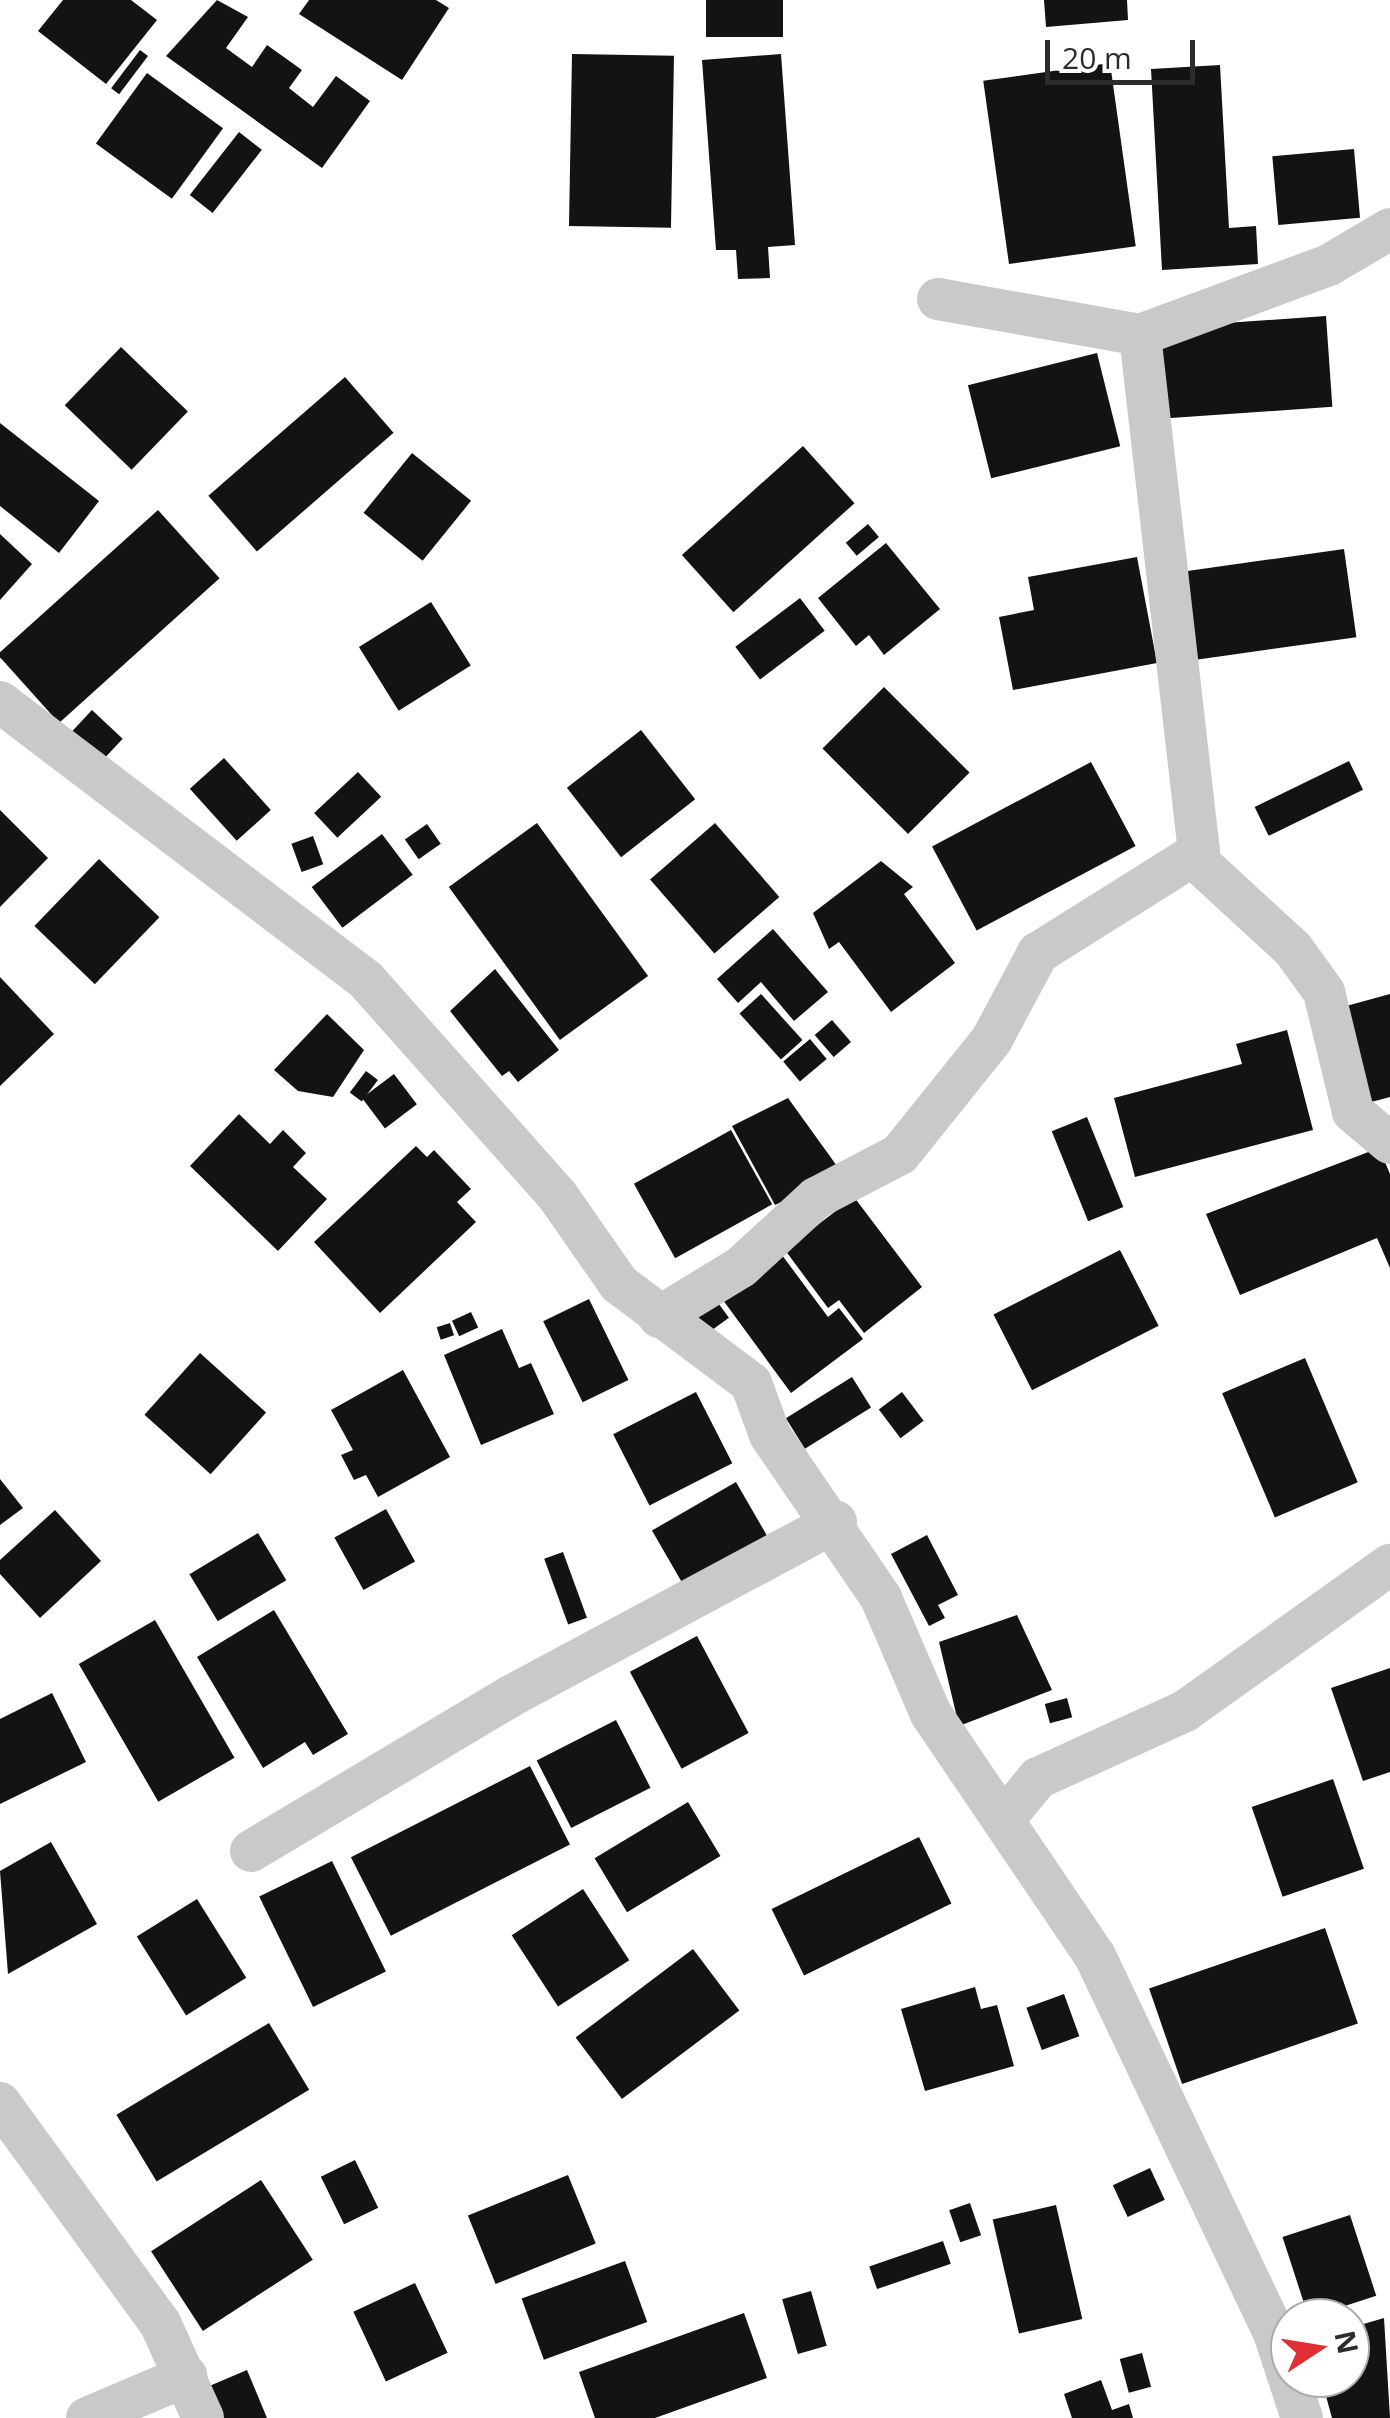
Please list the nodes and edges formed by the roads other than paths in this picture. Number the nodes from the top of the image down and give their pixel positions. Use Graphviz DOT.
graph roads {
  1 [pos="1390,229"];
  2 [pos="938,299"];
  3 [pos="1140,335"];
  4 [pos="0,702"];
  5 [pos="1199,852"];
  6 [pos="1390,1143"];
  7 [pos="658,1318"];
  8 [pos="836,1522"];
  9 [pos="1390,1565"];
  10 [pos="1005,1818"];
  11 [pos="251,1851"];
  12 [pos="0,2103"];
  13 [pos="186,2376"];
  14 [pos="87,2418"];
  15 [pos="203,2418"];
  16 [pos="1302,2418"];
  1 -- 3 [label="street"];
  2 -- 3 [label="street"];
  3 -- 5 [label="street"];
  4 -- 7 [label="street"];
  5 -- 6 [label="street"];
  5 -- 7 [label="street"];
  7 -- 8 [label="street"];
  8 -- 10 [label="street"];
  8 -- 11 [label="street"];
  9 -- 10 [label="street"];
  10 -- 16 [label="street"];
  12 -- 13 [label="street"];
  13 -- 14 [label="street"];
  13 -- 15 [label="street"];
}
